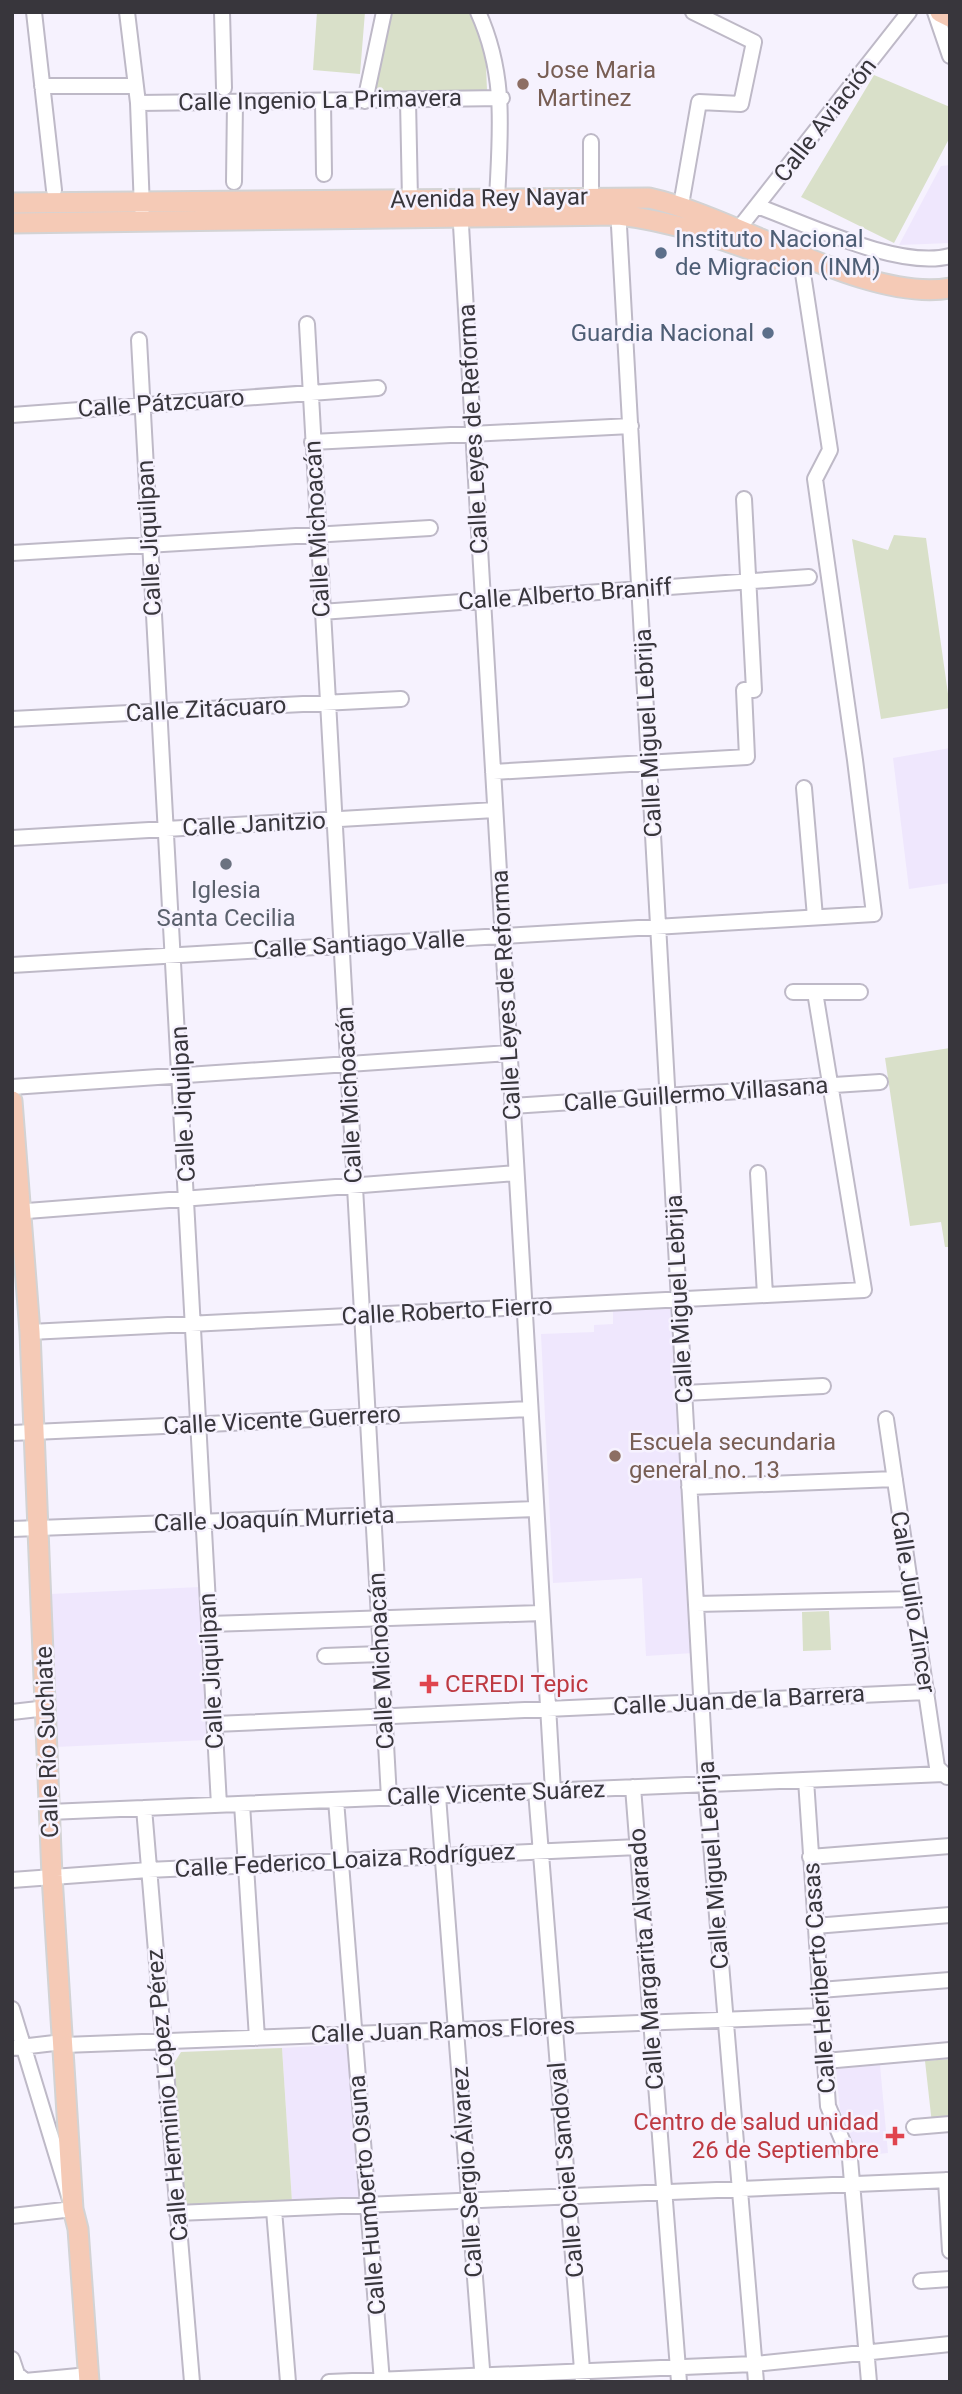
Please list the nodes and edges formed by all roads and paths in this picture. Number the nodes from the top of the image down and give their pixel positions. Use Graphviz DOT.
graph roads {
  1 [pos="34,12"];
  2 [pos="127,12"];
  3 [pos="222,12"];
  4 [pos="384,12"];
  5 [pos="478,12"];
  6 [pos="693,12"];
  7 [pos="909,12"];
  8 [pos="938,12"];
  9 [pos="950,17"];
  10 [pos="950,55"];
  11 [pos="42,86"];
  12 [pos="136,86"];
  13 [pos="224,88"];
  14 [pos="502,98"];
  15 [pos="408,100"];
  16 [pos="323,101"];
  17 [pos="365,101"];
  18 [pos="235,102"];
  19 [pos="138,103"];
  20 [pos="591,142"];
  21 [pos="324,174"];
  22 [pos="234,182"];
  23 [pos="54,190"];
  24 [pos="591,196"];
  25 [pos="410,200"];
  26 [pos="497,200"];
  27 [pos="12,203"];
  28 [pos="681,205"];
  29 [pos="617,206"];
  30 [pos="757,206"];
  31 [pos="460,209"];
  32 [pos="97,211"];
  33 [pos="142,211"];
  34 [pos="12,223"];
  35 [pos="739,237"];
  36 [pos="950,256"];
  37 [pos="801,261"];
  38 [pos="950,288"];
  39 [pos="950,300"];
  40 [pos="307,324"];
  41 [pos="139,340"];
  42 [pos="378,388"];
  43 [pos="309,393"];
  44 [pos="142,404"];
  45 [pos="12,415"];
  46 [pos="631,425"];
  47 [pos="473,434"];
  48 [pos="312,442"];
  49 [pos="744,499"];
  50 [pos="430,528"];
  51 [pos="317,535"];
  52 [pos="150,545"];
  53 [pos="12,554"];
  54 [pos="809,576"];
  55 [pos="747,581"];
  56 [pos="640,589"];
  57 [pos="483,600"];
  58 [pos="321,612"];
  59 [pos="401,699"];
  60 [pos="327,703"];
  61 [pos="158,712"];
  62 [pos="12,719"];
  63 [pos="649,761"];
  64 [pos="493,772"];
  65 [pos="804,788"];
  66 [pos="495,810"];
  67 [pos="333,820"];
  68 [pos="167,829"];
  69 [pos="12,838"];
  70 [pos="815,917"];
  71 [pos="659,926"];
  72 [pos="502,936"];
  73 [pos="341,946"];
  74 [pos="175,956"];
  75 [pos="12,965"];
  76 [pos="793,992"];
  77 [pos="815,992"];
  78 [pos="860,992"];
  79 [pos="509,1053"];
  80 [pos="347,1064"];
  81 [pos="181,1075"];
  82 [pos="880,1082"];
  83 [pos="830,1085"];
  84 [pos="12,1087"];
  85 [pos="668,1096"];
  86 [pos="12,1101"];
  87 [pos="512,1106"];
  88 [pos="516,1173"];
  89 [pos="758,1173"];
  90 [pos="354,1185"];
  91 [pos="188,1199"];
  92 [pos="16,1212"];
  93 [pos="765,1295"];
  94 [pos="679,1300"];
  95 [pos="524,1307"];
  96 [pos="362,1315"];
  97 [pos="191,1323"];
  98 [pos="30,1332"];
  99 [pos="823,1386"];
  100 [pos="684,1393"];
  101 [pos="530,1409"];
  102 [pos="367,1416"];
  103 [pos="886,1419"];
  104 [pos="197,1424"];
  105 [pos="34,1431"];
  106 [pos="12,1433"];
  107 [pos="895,1479"];
  108 [pos="690,1487"];
  109 [pos="536,1509"];
  110 [pos="373,1515"];
  111 [pos="202,1522"];
  112 [pos="37,1527"];
  113 [pos="12,1529"];
  114 [pos="913,1599"];
  115 [pos="696,1604"];
  116 [pos="542,1612"];
  117 [pos="379,1618"];
  118 [pos="209,1624"];
  119 [pos="381,1654"];
  120 [pos="325,1656"];
  121 [pos="927,1692"];
  122 [pos="701,1702"];
  123 [pos="47,1708"];
  124 [pos="548,1709"];
  125 [pos="12,1712"];
  126 [pos="384,1716"];
  127 [pos="215,1724"];
  128 [pos="947,1777"];
  129 [pos="806,1780"];
  130 [pos="706,1784"];
  131 [pos="633,1787"];
  132 [pos="536,1791"];
  133 [pos="553,1791"];
  134 [pos="438,1796"];
  135 [pos="389,1798"];
  136 [pos="336,1800"];
  137 [pos="242,1804"];
  138 [pos="219,1805"];
  139 [pos="144,1808"];
  140 [pos="49,1812"];
  141 [pos="950,1846"];
  142 [pos="638,1847"];
  143 [pos="540,1851"];
  144 [pos="442,1856"];
  145 [pos="810,1857"];
  146 [pos="340,1861"];
  147 [pos="247,1865"];
  148 [pos="148,1870"];
  149 [pos="52,1876"];
  150 [pos="12,1880"];
  151 [pos="950,1915"];
  152 [pos="815,1926"];
  153 [pos="950,1980"];
  154 [pos="820,1990"];
  155 [pos="12,2009"];
  156 [pos="821,2016"];
  157 [pos="726,2020"];
  158 [pos="651,2022"];
  159 [pos="554,2026"];
  160 [pos="456,2030"];
  161 [pos="354,2034"];
  162 [pos="257,2038"];
  163 [pos="161,2041"];
  164 [pos="64,2043"];
  165 [pos="18,2047"];
  166 [pos="950,2050"];
  167 [pos="825,2061"];
  168 [pos="950,2124"];
  169 [pos="914,2127"];
  170 [pos="948,2180"];
  171 [pos="852,2186"];
  172 [pos="740,2191"];
  173 [pos="665,2194"];
  174 [pos="568,2198"];
  175 [pos="469,2202"];
  176 [pos="368,2206"];
  177 [pos="73,2208"];
  178 [pos="274,2210"];
  179 [pos="177,2213"];
  180 [pos="12,2217"];
  181 [pos="950,2251"];
  182 [pos="950,2279"];
  183 [pos="921,2281"];
  184 [pos="950,2344"];
  185 [pos="866,2352"];
  186 [pos="12,2359"];
  187 [pos="754,2364"];
  188 [pos="679,2374"];
  189 [pos="583,2376"];
  190 [pos="89,2379"];
  191 [pos="482,2379"];
  192 [pos="25,2381"];
  193 [pos="381,2381"];
  194 [pos="192,2382"];
  195 [pos="288,2382"];
  196 [pos="329,2382"];
  197 [pos="756,2382"];
  198 [pos="869,2382"];
  1 -- 11 [label="street"];
  2 -- 12 [label="street"];
  3 -- 13 [label="street"];
  4 -- 17 [label="street"];
  5 -- 14 [label="street"];
  6 -- 28 [label="street"];
  7 -- 30 [label="street, Calle Aviación"];
  8 -- 9 [label="main road"];
  8 -- 10 [label="street"];
  11 -- 12 [label="street"];
  11 -- 23 [label="street"];
  12 -- 19 [label="street"];
  14 -- 15 [label="street, Calle Ingenio La Primavera"];
  14 -- 26 [label="street"];
  15 -- 17 [label="street, Calle Ingenio La Primavera"];
  15 -- 25 [label="street"];
  16 -- 17 [label="street, Calle Ingenio La Primavera"];
  16 -- 18 [label="street, Calle Ingenio La Primavera"];
  16 -- 21 [label="street"];
  18 -- 19 [label="street, Calle Ingenio La Primavera"];
  18 -- 22 [label="street"];
  19 -- 33 [label="street"];
  20 -- 24 [label="street"];
  24 -- 26 [label="main road, Avenida Rey Nayar"];
  24 -- 29 [label="main road, Avenida Rey Nayar"];
  25 -- 31 [label="main road, Avenida Rey Nayar"];
  25 -- 33 [label="main road, Avenida Rey Nayar"];
  26 -- 31 [label="main road, Avenida Rey Nayar"];
  27 -- 32 [label="main road, Avenida Rey Nayar"];
  28 -- 29 [label="main road, Avenida Rey Nayar"];
  28 -- 35 [label="main road, Avenida Rey Nayar"];
  29 -- 31 [label="main road, Avenida Rey Nayar"];
  29 -- 35 [label="main road, Avenida Rey Nayar"];
  29 -- 46 [label="street, Calle Miguel Lebrija"];
  30 -- 35 [label="street, Calle Aviación"];
  30 -- 36 [label="street"];
  31 -- 33 [label="main road, Avenida Rey Nayar"];
  31 -- 47 [label="street, Calle Leyes de Reforma"];
  32 -- 33 [label="main road, Avenida Rey Nayar"];
  32 -- 34 [label="main road, Avenida Rey Nayar"];
  35 -- 37 [label="main road, Avenida Rey Nayar"];
  37 -- 38 [label="main road, Avenida Rey Nayar"];
  37 -- 39 [label="main road, Avenida Rey Nayar"];
  37 -- 70 [label="street, Calle Santiago Valle"];
  40 -- 43 [label="street, Calle Michoacán"];
  41 -- 44 [label="street, Calle Jiquilpan"];
  42 -- 43 [label="street, Calle Pátzcuaro"];
  43 -- 44 [label="street, Calle Pátzcuaro"];
  43 -- 48 [label="street, Calle Michoacán"];
  44 -- 45 [label="street, Calle Pátzcuaro"];
  44 -- 52 [label="street, Calle Jiquilpan"];
  46 -- 47 [label="street"];
  46 -- 56 [label="street, Calle Miguel Lebrija"];
  47 -- 48 [label="street"];
  47 -- 57 [label="street, Calle Leyes de Reforma"];
  48 -- 51 [label="street, Calle Michoacán"];
  49 -- 55 [label="street"];
  50 -- 51 [label="street"];
  51 -- 52 [label="street"];
  51 -- 58 [label="street, Calle Michoacán"];
  52 -- 53 [label="street"];
  52 -- 61 [label="street, Calle Jiquilpan"];
  54 -- 55 [label="street, Calle Alberto Braniff"];
  55 -- 56 [label="street, Calle Alberto Braniff"];
  55 -- 63 [label="street"];
  56 -- 57 [label="street, Calle Alberto Braniff"];
  56 -- 63 [label="street, Calle Miguel Lebrija"];
  57 -- 58 [label="street, Calle Alberto Braniff"];
  57 -- 64 [label="street, Calle Leyes de Reforma"];
  58 -- 60 [label="street, Calle Michoacán"];
  59 -- 60 [label="street, Calle Zitácuaro"];
  60 -- 61 [label="street, Calle Zitácuaro"];
  60 -- 67 [label="street, Calle Michoacán"];
  61 -- 62 [label="street, Calle Zitácuaro"];
  61 -- 68 [label="street, Calle Jiquilpan"];
  63 -- 64 [label="street"];
  63 -- 71 [label="street, Calle Miguel Lebrija"];
  64 -- 66 [label="street, Calle Leyes de Reforma"];
  65 -- 70 [label="street"];
  66 -- 67 [label="street, Calle Janitzio"];
  66 -- 72 [label="street, Calle Leyes de Reforma"];
  67 -- 68 [label="street, Calle Janitzio"];
  67 -- 73 [label="street, Calle Michoacán"];
  68 -- 69 [label="street, Calle Janitzio"];
  68 -- 74 [label="street, Calle Jiquilpan"];
  70 -- 71 [label="street, Calle Santiago Valle"];
  71 -- 72 [label="street, Calle Santiago Valle"];
  71 -- 85 [label="street, Calle Miguel Lebrija"];
  72 -- 73 [label="street, Calle Santiago Valle"];
  72 -- 79 [label="street, Calle Leyes de Reforma"];
  73 -- 74 [label="street, Calle Santiago Valle"];
  73 -- 80 [label="street, Calle Michoacán"];
  74 -- 75 [label="street, Calle Santiago Valle"];
  74 -- 81 [label="street, Calle Jiquilpan"];
  76 -- 77 [label="street"];
  77 -- 78 [label="street"];
  77 -- 83 [label="street"];
  79 -- 80 [label="street"];
  79 -- 87 [label="street, Calle Leyes de Reforma"];
  80 -- 81 [label="street"];
  80 -- 90 [label="street, Calle Michoacán"];
  81 -- 84 [label="street"];
  81 -- 91 [label="street, Calle Jiquilpan"];
  82 -- 83 [label="street, Calle Guillermo Villasana"];
  83 -- 85 [label="street, Calle Guillermo Villasana"];
  83 -- 93 [label="street, Calle Roberto Fierro"];
  85 -- 87 [label="street, Calle Guillermo Villasana"];
  85 -- 94 [label="street, Calle Miguel Lebrija"];
  86 -- 92 [label="main road, Calle Río Suchiate"];
  87 -- 88 [label="street, Calle Leyes de Reforma"];
  88 -- 90 [label="street"];
  88 -- 95 [label="street, Calle Leyes de Reforma"];
  89 -- 93 [label="street"];
  90 -- 91 [label="street"];
  90 -- 96 [label="street, Calle Michoacán"];
  91 -- 92 [label="street"];
  91 -- 97 [label="street, Calle Jiquilpan"];
  92 -- 98 [label="main road, Calle Río Suchiate"];
  93 -- 94 [label="street, Calle Roberto Fierro"];
  94 -- 95 [label="street, Calle Roberto Fierro"];
  94 -- 100 [label="street, Calle Miguel Lebrija"];
  95 -- 96 [label="street, Calle Roberto Fierro"];
  95 -- 101 [label="street, Calle Leyes de Reforma"];
  96 -- 97 [label="street, Calle Roberto Fierro"];
  96 -- 102 [label="street, Calle Michoacán"];
  97 -- 98 [label="street, Calle Roberto Fierro"];
  97 -- 104 [label="street, Calle Jiquilpan"];
  98 -- 105 [label="main road, Calle Río Suchiate"];
  99 -- 100 [label="street"];
  100 -- 108 [label="street, Calle Miguel Lebrija"];
  101 -- 102 [label="street, Calle Vicente Guerrero"];
  101 -- 109 [label="street, Calle Leyes de Reforma"];
  102 -- 104 [label="street, Calle Vicente Guerrero"];
  102 -- 110 [label="street, Calle Michoacán"];
  103 -- 107 [label="street, Calle Julio Zincer"];
  104 -- 105 [label="street, Calle Vicente Guerrero"];
  104 -- 111 [label="street, Calle Jiquilpan"];
  105 -- 106 [label="street, Calle Vicente Guerrero"];
  105 -- 112 [label="main road, Calle Río Suchiate"];
  107 -- 108 [label="street"];
  107 -- 114 [label="street, Calle Julio Zincer"];
  108 -- 115 [label="street, Calle Miguel Lebrija"];
  109 -- 110 [label="street, Calle Joaquín Murrieta"];
  109 -- 116 [label="street, Calle Leyes de Reforma"];
  110 -- 111 [label="street, Calle Joaquín Murrieta"];
  110 -- 117 [label="street, Calle Michoacán"];
  111 -- 112 [label="street, Calle Joaquín Murrieta"];
  111 -- 118 [label="street, Calle Jiquilpan"];
  112 -- 113 [label="street, Calle Joaquín Murrieta"];
  112 -- 123 [label="main road, Calle Río Suchiate"];
  114 -- 115 [label="street"];
  114 -- 121 [label="street, Calle Julio Zincer"];
  115 -- 122 [label="street, Calle Miguel Lebrija"];
  116 -- 117 [label="street"];
  116 -- 124 [label="street, Calle Leyes de Reforma"];
  117 -- 118 [label="street"];
  117 -- 119 [label="street, Calle Michoacán"];
  118 -- 127 [label="street, Calle Jiquilpan"];
  119 -- 120 [label="street"];
  119 -- 126 [label="street, Calle Michoacán"];
  121 -- 122 [label="street, Calle Juan de la Barrera"];
  121 -- 128 [label="street, Calle Julio Zincer"];
  122 -- 124 [label="street, Calle Juan de la Barrera"];
  122 -- 130 [label="street, Calle Miguel Lebrija"];
  123 -- 125 [label="street"];
  123 -- 140 [label="main road, Calle Río Suchiate"];
  124 -- 126 [label="street, Calle Juan de la Barrera"];
  124 -- 133 [label="street, Calle Leyes de Reforma"];
  126 -- 127 [label="street, Calle Juan de la Barrera"];
  126 -- 135 [label="street, Calle Michoacán"];
  127 -- 138 [label="street, Calle Jiquilpan"];
  128 -- 129 [label="street, Calle Vicente Suárez"];
  129 -- 130 [label="street, Calle Vicente Suárez"];
  129 -- 145 [label="street, Calle Heriberto Casas"];
  130 -- 131 [label="street, Calle Vicente Suárez"];
  130 -- 157 [label="street, Calle Miguel Lebrija"];
  131 -- 133 [label="street, Calle Vicente Suárez"];
  131 -- 142 [label="street, Calle Margarita Alvarado"];
  132 -- 133 [label="street, Calle Vicente Suárez"];
  132 -- 134 [label="street, Calle Vicente Suárez"];
  132 -- 143 [label="street, Calle Ociel Sandoval"];
  134 -- 135 [label="street, Calle Vicente Suárez"];
  134 -- 144 [label="street, Calle Sergio Álvarez"];
  135 -- 136 [label="street, Calle Vicente Suárez"];
  136 -- 137 [label="street, Calle Vicente Suárez"];
  136 -- 146 [label="street, Calle Humberto Osuna"];
  137 -- 138 [label="street, Calle Vicente Suárez"];
  137 -- 147 [label="street"];
  138 -- 139 [label="street, Calle Vicente Suárez"];
  139 -- 140 [label="street, Calle Vicente Suárez"];
  139 -- 148 [label="street, Calle Herminio López Pérez"];
  140 -- 149 [label="main road, Calle Río Suchiate"];
  141 -- 145 [label="street"];
  142 -- 143 [label="street, Calle Federico Loaiza Rodríguez"];
  142 -- 158 [label="street, Calle Margarita Alvarado"];
  143 -- 144 [label="street, Calle Federico Loaiza Rodríguez"];
  143 -- 159 [label="street, Calle Ociel Sandoval"];
  144 -- 146 [label="street, Calle Federico Loaiza Rodríguez"];
  144 -- 160 [label="street, Calle Sergio Álvarez"];
  145 -- 152 [label="street, Calle Heriberto Casas"];
  146 -- 147 [label="street, Calle Federico Loaiza Rodríguez"];
  146 -- 161 [label="street, Calle Humberto Osuna"];
  147 -- 148 [label="street, Calle Federico Loaiza Rodríguez"];
  147 -- 162 [label="street"];
  148 -- 149 [label="street, Calle Federico Loaiza Rodríguez"];
  148 -- 163 [label="street, Calle Herminio López Pérez"];
  149 -- 150 [label="street, Calle Federico Loaiza Rodríguez"];
  149 -- 164 [label="main road, Calle Río Suchiate"];
  151 -- 152 [label="street"];
  152 -- 154 [label="street, Calle Heriberto Casas"];
  153 -- 154 [label="street"];
  154 -- 156 [label="street, Calle Heriberto Casas"];
  155 -- 165 [label="street"];
  156 -- 157 [label="street, Calle Juan Ramos Flores"];
  156 -- 167 [label="street, Calle Heriberto Casas"];
  157 -- 158 [label="street, Calle Juan Ramos Flores"];
  157 -- 172 [label="street, Calle Miguel Lebrija"];
  158 -- 159 [label="street, Calle Juan Ramos Flores"];
  158 -- 173 [label="street, Calle Margarita Alvarado"];
  159 -- 160 [label="street, Calle Juan Ramos Flores"];
  159 -- 174 [label="street, Calle Ociel Sandoval"];
  160 -- 161 [label="street, Calle Juan Ramos Flores"];
  160 -- 175 [label="street, Calle Sergio Álvarez"];
  161 -- 162 [label="street, Calle Juan Ramos Flores"];
  161 -- 176 [label="street, Calle Humberto Osuna"];
  162 -- 163 [label="street, Calle Juan Ramos Flores"];
  163 -- 164 [label="street, Calle Juan Ramos Flores"];
  163 -- 179 [label="street, Calle Herminio López Pérez"];
  164 -- 165 [label="street, Calle Juan Ramos Flores"];
  164 -- 177 [label="main road, Calle Río Suchiate"];
  165 -- 177 [label="street"];
  166 -- 167 [label="street"];
  167 -- 171 [label="street, Calle Heriberto Casas"];
  168 -- 169 [label="street"];
  170 -- 171 [label="street"];
  170 -- 181 [label="street"];
  171 -- 172 [label="street"];
  171 -- 185 [label="street, Calle Heriberto Casas"];
  172 -- 173 [label="street"];
  172 -- 187 [label="street, Calle Miguel Lebrija"];
  173 -- 174 [label="street"];
  173 -- 188 [label="street, Calle Margarita Alvarado"];
  174 -- 175 [label="street"];
  174 -- 189 [label="street, Calle Ociel Sandoval"];
  175 -- 176 [label="street"];
  175 -- 191 [label="street, Calle Sergio Álvarez"];
  176 -- 178 [label="street"];
  176 -- 193 [label="street, Calle Humberto Osuna"];
  177 -- 180 [label="street"];
  177 -- 190 [label="main road, Calle Río Suchiate"];
  178 -- 179 [label="street"];
  178 -- 195 [label="street"];
  179 -- 194 [label="street, Calle Herminio López Pérez"];
  182 -- 183 [label="street"];
  184 -- 185 [label="street"];
  185 -- 187 [label="street"];
  185 -- 198 [label="street, Calle Heriberto Casas"];
  186 -- 192 [label="street"];
  187 -- 188 [label="street"];
  187 -- 197 [label="street, Calle Miguel Lebrija"];
  188 -- 189 [label="street"];
  189 -- 191 [label="street"];
  190 -- 192 [label="street"];
  191 -- 193 [label="street"];
  193 -- 196 [label="street"];
}
